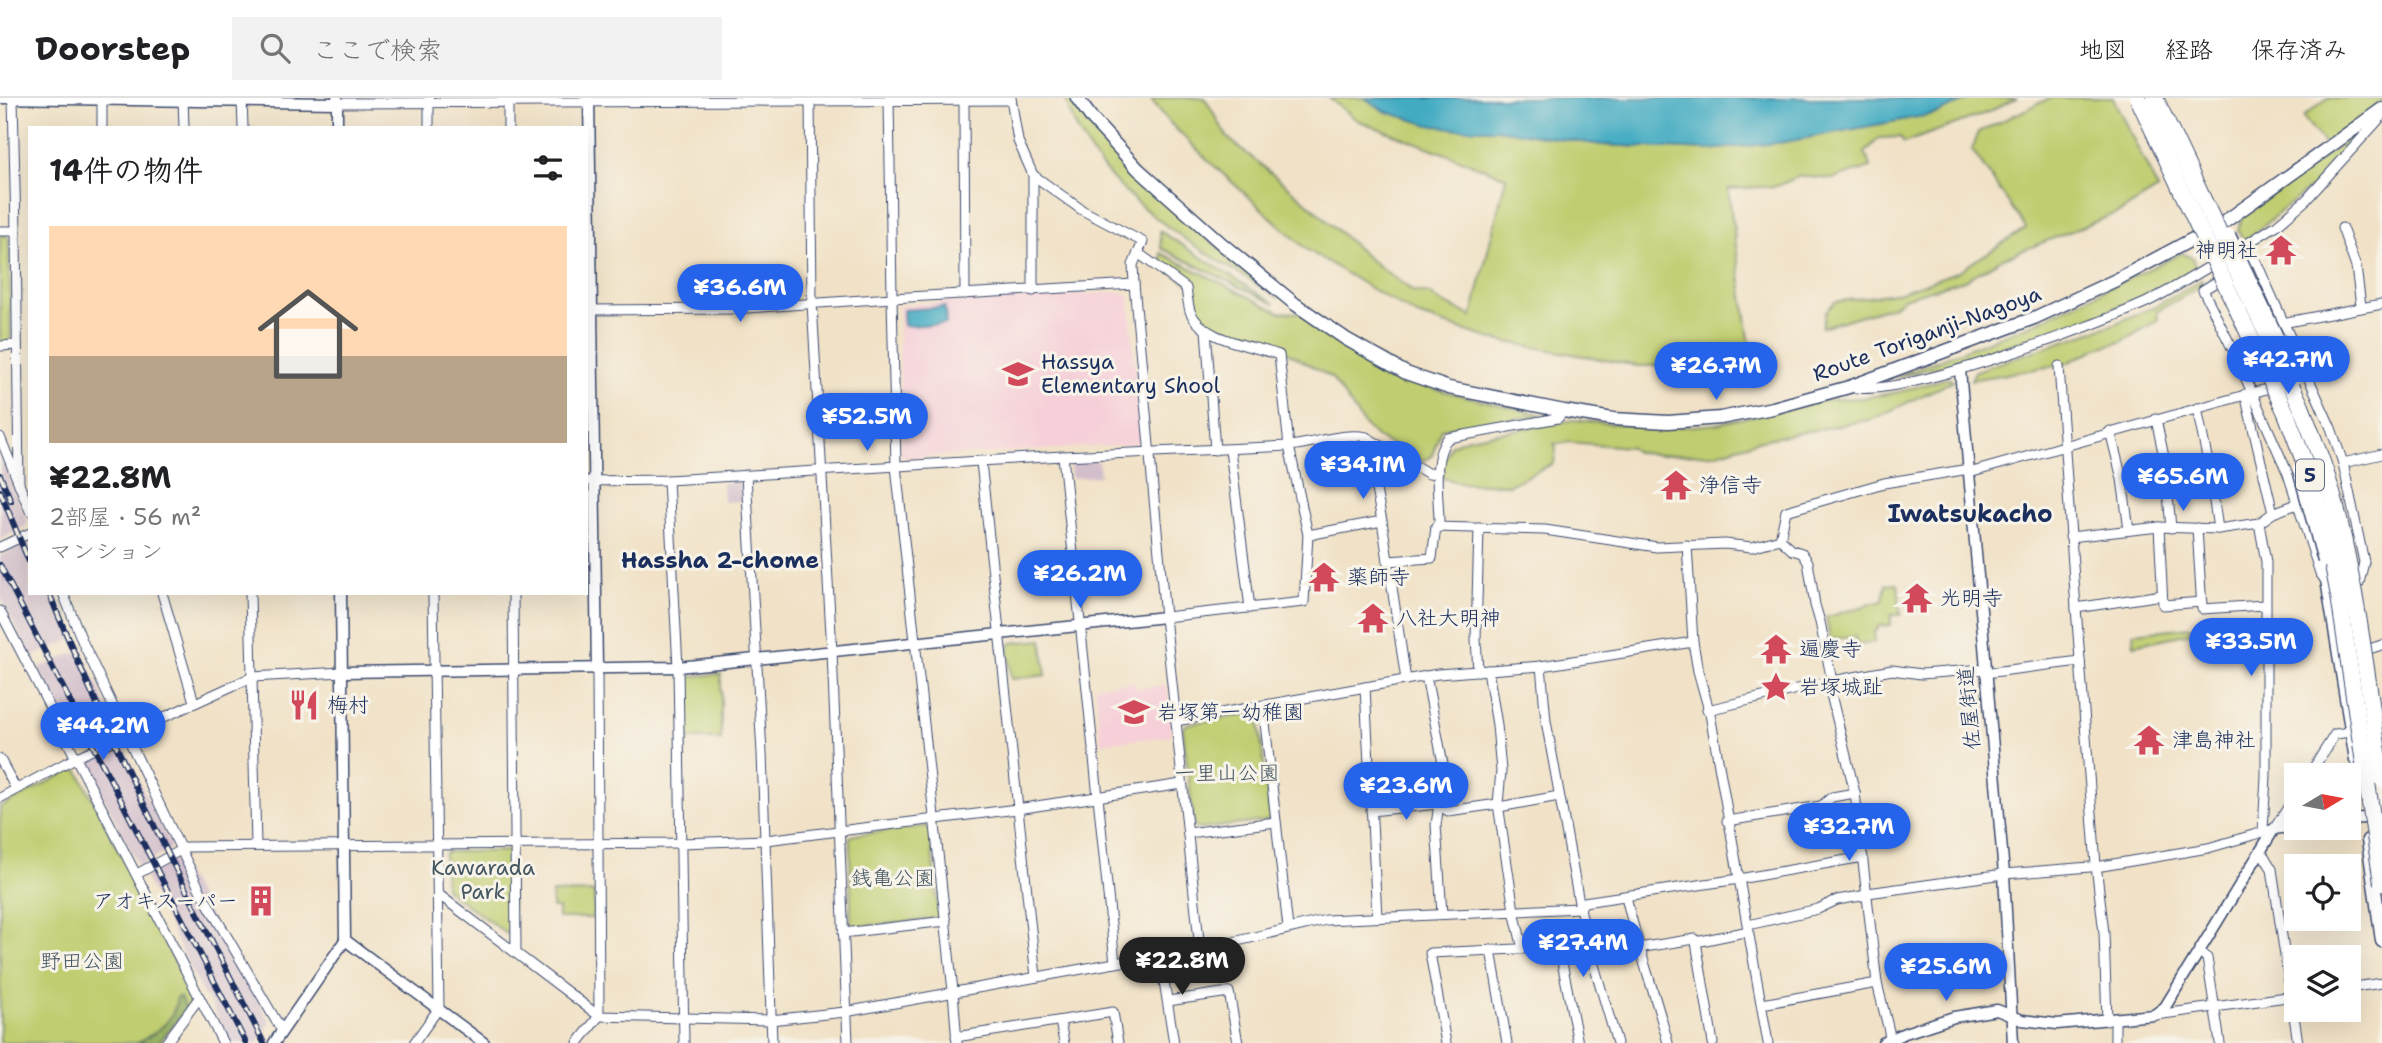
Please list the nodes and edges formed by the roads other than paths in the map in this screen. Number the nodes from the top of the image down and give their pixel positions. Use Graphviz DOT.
graph roads {
  1 [pos="0,98"];
  2 [pos="13,98"];
  3 [pos="1077,98"];
  4 [pos="2129,98"];
  5 [pos="2138,98"];
  6 [pos="2155,98"];
  7 [pos="2164,98"];
  8 [pos="102,99"];
  9 [pos="183,99"];
  10 [pos="242,99"];
  11 [pos="429,99"];
  12 [pos="589,99"];
  13 [pos="663,99"];
  14 [pos="734,99"];
  15 [pos="889,99"];
  16 [pos="1011,99"];
  17 [pos="337,100"];
  18 [pos="508,100"];
  19 [pos="810,100"];
  20 [pos="964,102"];
  21 [pos="2382,109"];
  22 [pos="2382,116"];
  23 [pos="102,126"];
  24 [pos="184,126"];
  25 [pos="243,126"];
  26 [pos="337,126"];
  27 [pos="429,126"];
  28 [pos="508,126"];
  29 [pos="1034,175"];
  30 [pos="2224,225"];
  31 [pos="2342,228"];
  32 [pos="0,231"];
  33 [pos="16,231"];
  34 [pos="2197,240"];
  35 [pos="1138,253"];
  36 [pos="1134,284"];
  37 [pos="1033,291"];
  38 [pos="17,294"];
  39 [pos="28,294"];
  40 [pos="965,294"];
  41 [pos="892,298"];
  42 [pos="812,303"];
  43 [pos="2382,304"];
  44 [pos="2361,306"];
  45 [pos="589,310"];
  46 [pos="2279,319"];
  47 [pos="1206,330"];
  48 [pos="17,345"];
  49 [pos="0,346"];
  50 [pos="2059,366"];
  51 [pos="1960,370"];
  52 [pos="2309,377"];
  53 [pos="1849,387"];
  54 [pos="2249,393"];
  55 [pos="2197,408"];
  56 [pos="1564,411"];
  57 [pos="2156,419"];
  58 [pos="28,420"];
  59 [pos="19,421"];
  60 [pos="2109,431"];
  61 [pos="0,436"];
  62 [pos="1366,437"];
  63 [pos="1289,446"];
  64 [pos="2064,446"];
  65 [pos="1215,450"];
  66 [pos="1230,450"];
  67 [pos="1149,452"];
  68 [pos="2382,454"];
  69 [pos="1063,456"];
  70 [pos="981,462"];
  71 [pos="2343,463"];
  72 [pos="896,466"];
  73 [pos="822,470"];
  74 [pos="1438,471"];
  75 [pos="1969,471"];
  76 [pos="746,475"];
  77 [pos="668,480"];
  78 [pos="591,481"];
  79 [pos="19,484"];
  80 [pos="2297,504"];
  81 [pos="28,506"];
  82 [pos="2273,513"];
  83 [pos="1382,520"];
  84 [pos="2259,523"];
  85 [pos="1436,527"];
  86 [pos="2159,527"];
  87 [pos="1479,528"];
  88 [pos="2171,528"];
  89 [pos="2197,528"];
  90 [pos="2218,528"];
  91 [pos="2129,530"];
  92 [pos="28,534"];
  93 [pos="1308,535"];
  94 [pos="2070,537"];
  95 [pos="1780,539"];
  96 [pos="1687,545"];
  97 [pos="0,547"];
  98 [pos="1388,561"];
  99 [pos="2359,583"];
  100 [pos="2328,584"];
  101 [pos="64,595"];
  102 [pos="163,595"];
  103 [pos="250,595"];
  104 [pos="341,595"];
  105 [pos="433,595"];
  106 [pos="513,595"];
  107 [pos="2162,595"];
  108 [pos="2202,602"];
  109 [pos="2265,605"];
  110 [pos="1250,608"];
  111 [pos="2076,608"];
  112 [pos="0,611"];
  113 [pos="1164,617"];
  114 [pos="1080,626"];
  115 [pos="999,634"];
  116 [pos="916,642"];
  117 [pos="1693,642"];
  118 [pos="2376,647"];
  119 [pos="832,651"];
  120 [pos="758,659"];
  121 [pos="2080,661"];
  122 [pos="1541,666"];
  123 [pos="678,667"];
  124 [pos="597,669"];
  125 [pos="433,670"];
  126 [pos="515,670"];
  127 [pos="1483,671"];
  128 [pos="1985,671"];
  129 [pos="343,672"];
  130 [pos="1426,676"];
  131 [pos="252,677"];
  132 [pos="1406,680"];
  133 [pos="1830,681"];
  134 [pos="1365,687"];
  135 [pos="194,702"];
  136 [pos="1263,705"];
  137 [pos="1707,710"];
  138 [pos="1175,721"];
  139 [pos="2382,731"];
  140 [pos="2351,732"];
  141 [pos="127,734"];
  142 [pos="77,757"];
  143 [pos="0,759"];
  144 [pos="2317,763"];
  145 [pos="2382,779"];
  146 [pos="1182,785"];
  147 [pos="16,789"];
  148 [pos="1855,793"];
  149 [pos="1098,796"];
  150 [pos="1559,796"];
  151 [pos="0,798"];
  152 [pos="1438,804"];
  153 [pos="1498,806"];
  154 [pos="1017,809"];
  155 [pos="2284,810"];
  156 [pos="1371,811"];
  157 [pos="2361,817"];
  158 [pos="2364,817"];
  159 [pos="2382,817"];
  160 [pos="934,819"];
  161 [pos="1727,821"];
  162 [pos="1276,822"];
  163 [pos="2284,828"];
  164 [pos="2268,830"];
  165 [pos="840,831"];
  166 [pos="1188,833"];
  167 [pos="766,840"];
  168 [pos="598,843"];
  169 [pos="681,843"];
  170 [pos="437,844"];
  171 [pos="516,844"];
  172 [pos="256,846"];
  173 [pos="343,846"];
  174 [pos="181,850"];
  175 [pos="2261,851"];
  176 [pos="1863,857"];
  177 [pos="2096,865"];
  178 [pos="137,874"];
  179 [pos="2004,874"];
  180 [pos="1739,879"];
  181 [pos="2382,883"];
  182 [pos="438,894"];
  183 [pos="1868,894"];
  184 [pos="1626,896"];
  185 [pos="1580,908"];
  186 [pos="1514,911"];
  187 [pos="1441,914"];
  188 [pos="1377,917"];
  189 [pos="946,920"];
  190 [pos="1287,928"];
  191 [pos="1749,928"];
  192 [pos="843,933"];
  193 [pos="345,940"];
  194 [pos="2382,941"];
  195 [pos="1696,942"];
  196 [pos="2285,945"];
  197 [pos="1523,948"];
  198 [pos="1638,948"];
  199 [pos="1200,950"];
  200 [pos="1492,950"];
  201 [pos="2199,951"];
  202 [pos="516,953"];
  203 [pos="1160,956"];
  204 [pos="1115,962"];
  205 [pos="1036,977"];
  206 [pos="1877,983"];
  207 [pos="2382,983"];
  208 [pos="2361,986"];
  209 [pos="953,991"];
  210 [pos="2284,997"];
  211 [pos="200,998"];
  212 [pos="1168,1001"];
  213 [pos="1762,1004"];
  214 [pos="2214,1007"];
  215 [pos="439,1008"];
  216 [pos="845,1013"];
  217 [pos="2011,1015"];
  218 [pos="2154,1015"];
  219 [pos="599,1016"];
  220 [pos="683,1018"];
  221 [pos="770,1020"];
  222 [pos="1060,1021"];
  223 [pos="2111,1021"];
  224 [pos="2296,1022"];
  225 [pos="279,1039"];
  226 [pos="957,1040"];
  227 [pos="1888,1042"];
  228 [pos="166,1043"];
  229 [pos="223,1043"];
  230 [pos="414,1043"];
  231 [pos="484,1043"];
  232 [pos="578,1043"];
  233 [pos="684,1043"];
  234 [pos="772,1043"];
  235 [pos="848,1043"];
  236 [pos="1064,1043"];
  237 [pos="1118,1043"];
  238 [pos="1174,1043"];
  239 [pos="1238,1043"];
  240 [pos="1446,1043"];
  241 [pos="1507,1043"];
  242 [pos="1578,1043"];
  243 [pos="1617,1043"];
  244 [pos="1668,1043"];
  245 [pos="1713,1043"];
  246 [pos="1768,1043"];
  247 [pos="2013,1043"];
  248 [pos="2115,1043"];
  249 [pos="2220,1043"];
  250 [pos="2298,1043"];
  1 -- 2 [label="street"];
  2 -- 8 [label="street"];
  2 -- 33 [label="street"];
  3 -- 56 [label="main road, Route Toriganji-Nagoya"];
  4 -- 34 [label="main road"];
  5 -- 181 [label="highway, 5, bridge"];
  6 -- 145 [label="highway, 5, bridge"];
  7 -- 30 [label="main road"];
  8 -- 9 [label="street"];
  8 -- 23 [label="street"];
  9 -- 10 [label="street"];
  9 -- 24 [label="street"];
  10 -- 17 [label="street"];
  10 -- 25 [label="street"];
  11 -- 17 [label="street"];
  11 -- 18 [label="street"];
  11 -- 27 [label="street"];
  12 -- 13 [label="street"];
  12 -- 18 [label="street"];
  12 -- 45 [label="street"];
  13 -- 14 [label="street"];
  14 -- 19 [label="street"];
  15 -- 19 [label="street"];
  15 -- 20 [label="street"];
  15 -- 41 [label="street"];
  16 -- 20 [label="street"];
  16 -- 29 [label="street"];
  17 -- 26 [label="street"];
  18 -- 28 [label="street"];
  19 -- 42 [label="street"];
  20 -- 40 [label="street"];
  21 -- 30 [label="main road, Route Toriganji-Nagoya"];
  22 -- 51 [label="street"];
  29 -- 35 [label="street"];
  29 -- 37 [label="street"];
  30 -- 34 [label="main road, Route Toriganji-Nagoya"];
  30 -- 99 [label="main road, bridge"];
  31 -- 44 [label="street"];
  32 -- 33 [label="street"];
  33 -- 38 [label="street"];
  34 -- 53 [label="main road, Route Toriganji-Nagoya"];
  34 -- 100 [label="main road, bridge"];
  35 -- 36 [label="street"];
  35 -- 47 [label="street"];
  36 -- 37 [label="street"];
  36 -- 67 [label="street"];
  37 -- 40 [label="street"];
  38 -- 39 [label="street"];
  38 -- 48 [label="street"];
  40 -- 41 [label="street"];
  41 -- 42 [label="street"];
  41 -- 72 [label="street"];
  42 -- 45 [label="street"];
  42 -- 73 [label="street"];
  43 -- 44 [label="street"];
  44 -- 46 [label="street"];
  45 -- 78 [label="street"];
  46 -- 52 [label="street"];
  46 -- 54 [label="street"];
  47 -- 63 [label="street"];
  47 -- 65 [label="street"];
  48 -- 49 [label="street"];
  48 -- 59 [label="street"];
  50 -- 64 [label="street"];
  51 -- 53 [label="street"];
  51 -- 75 [label="street, 佐屋街道"];
  52 -- 54 [label="street"];
  52 -- 71 [label="street"];
  53 -- 56 [label="main road, Route Toriganji-Nagoya"];
  54 -- 55 [label="street"];
  54 -- 80 [label="street"];
  54 -- 82 [label="street"];
  55 -- 57 [label="street"];
  55 -- 90 [label="street"];
  56 -- 74 [label="street"];
  57 -- 60 [label="street"];
  57 -- 88 [label="street"];
  58 -- 59 [label="street"];
  59 -- 79 [label="street"];
  60 -- 64 [label="street"];
  60 -- 91 [label="street"];
  61 -- 79 [label="street"];
  62 -- 63 [label="street"];
  62 -- 74 [label="street"];
  62 -- 83 [label="street"];
  63 -- 66 [label="street"];
  63 -- 93 [label="street"];
  64 -- 75 [label="street"];
  64 -- 94 [label="street"];
  65 -- 66 [label="street"];
  65 -- 67 [label="street"];
  66 -- 110 [label="street"];
  67 -- 69 [label="street"];
  67 -- 113 [label="street"];
  68 -- 71 [label="street"];
  69 -- 70 [label="street"];
  69 -- 114 [label="street"];
  70 -- 72 [label="street"];
  70 -- 115 [label="street"];
  71 -- 99 [label="street"];
  72 -- 73 [label="street"];
  72 -- 116 [label="street"];
  73 -- 76 [label="street"];
  73 -- 119 [label="street"];
  74 -- 85 [label="street"];
  75 -- 95 [label="street"];
  75 -- 128 [label="street, 佐屋街道"];
  76 -- 77 [label="street"];
  76 -- 120 [label="street"];
  77 -- 78 [label="street"];
  77 -- 123 [label="street"];
  78 -- 124 [label="street"];
  79 -- 81 [label="street"];
  80 -- 82 [label="street"];
  80 -- 100 [label="street"];
  82 -- 84 [label="street"];
  83 -- 93 [label="street"];
  83 -- 98 [label="street"];
  84 -- 90 [label="street"];
  84 -- 109 [label="street"];
  85 -- 87 [label="street"];
  85 -- 98 [label="street"];
  86 -- 88 [label="street"];
  86 -- 91 [label="street"];
  86 -- 107 [label="street"];
  87 -- 96 [label="street"];
  87 -- 127 [label="street"];
  88 -- 89 [label="street"];
  89 -- 90 [label="street"];
  89 -- 108 [label="street"];
  91 -- 94 [label="street"];
  92 -- 97 [label="street"];
  93 -- 110 [label="street"];
  94 -- 111 [label="street"];
  95 -- 96 [label="street"];
  95 -- 133 [label="street"];
  96 -- 117 [label="street"];
  98 -- 132 [label="street"];
  99 -- 118 [label="main road"];
  100 -- 140 [label="main road"];
  101 -- 141 [label="street"];
  102 -- 135 [label="street"];
  103 -- 131 [label="street"];
  104 -- 129 [label="street"];
  105 -- 125 [label="street"];
  106 -- 126 [label="street"];
  107 -- 108 [label="street"];
  107 -- 111 [label="street"];
  108 -- 109 [label="street"];
  109 -- 164 [label="street"];
  110 -- 113 [label="street"];
  111 -- 121 [label="street"];
  112 -- 142 [label="street"];
  113 -- 114 [label="street"];
  113 -- 138 [label="street"];
  114 -- 115 [label="street"];
  114 -- 149 [label="street"];
  115 -- 116 [label="street"];
  115 -- 154 [label="street"];
  116 -- 119 [label="street"];
  116 -- 160 [label="street"];
  117 -- 122 [label="street"];
  117 -- 137 [label="street"];
  118 -- 139 [label="main road"];
  119 -- 120 [label="street"];
  119 -- 165 [label="street"];
  120 -- 123 [label="street"];
  120 -- 167 [label="street"];
  121 -- 128 [label="street"];
  121 -- 177 [label="street"];
  122 -- 127 [label="street"];
  122 -- 150 [label="street"];
  123 -- 124 [label="street"];
  123 -- 169 [label="street"];
  124 -- 126 [label="street"];
  124 -- 168 [label="street"];
  125 -- 126 [label="street"];
  125 -- 129 [label="street"];
  125 -- 170 [label="street"];
  126 -- 171 [label="street"];
  127 -- 130 [label="street"];
  127 -- 153 [label="street"];
  128 -- 133 [label="street"];
  128 -- 179 [label="street, 佐屋街道"];
  129 -- 131 [label="street"];
  129 -- 173 [label="street"];
  130 -- 132 [label="street"];
  130 -- 152 [label="street"];
  131 -- 135 [label="street"];
  131 -- 172 [label="street"];
  132 -- 134 [label="street"];
  133 -- 137 [label="street"];
  133 -- 148 [label="street"];
  134 -- 136 [label="street"];
  134 -- 156 [label="street"];
  135 -- 141 [label="street"];
  136 -- 138 [label="street"];
  136 -- 162 [label="street"];
  137 -- 161 [label="street"];
  138 -- 146 [label="street"];
  140 -- 144 [label="street"];
  140 -- 158 [label="main road"];
  141 -- 142 [label="street"];
  141 -- 174 [label="street"];
  142 -- 147 [label="street"];
  142 -- 178 [label="street"];
  143 -- 147 [label="street"];
  146 -- 149 [label="street"];
  146 -- 166 [label="street"];
  147 -- 151 [label="street"];
  148 -- 161 [label="street"];
  148 -- 176 [label="street"];
  149 -- 154 [label="street"];
  149 -- 204 [label="street"];
  150 -- 153 [label="street"];
  150 -- 185 [label="street"];
  152 -- 153 [label="street"];
  152 -- 156 [label="street"];
  152 -- 187 [label="street"];
  153 -- 186 [label="street"];
  154 -- 160 [label="street"];
  154 -- 205 [label="street"];
  155 -- 164 [label="street"];
  156 -- 188 [label="street"];
  157 -- 158 [label="street"];
  158 -- 159 [label="street"];
  158 -- 194 [label="main road"];
  160 -- 165 [label="street"];
  160 -- 189 [label="street"];
  161 -- 180 [label="street"];
  162 -- 166 [label="street"];
  162 -- 190 [label="street"];
  163 -- 164 [label="street"];
  164 -- 175 [label="street"];
  164 -- 177 [label="street"];
  165 -- 167 [label="street"];
  165 -- 192 [label="street"];
  166 -- 199 [label="street"];
  167 -- 169 [label="street"];
  167 -- 221 [label="street"];
  168 -- 169 [label="street"];
  168 -- 171 [label="street"];
  168 -- 219 [label="street"];
  169 -- 220 [label="street"];
  170 -- 171 [label="street"];
  170 -- 173 [label="street"];
  170 -- 182 [label="street"];
  171 -- 202 [label="street"];
  172 -- 173 [label="street"];
  172 -- 174 [label="street"];
  173 -- 193 [label="street"];
  174 -- 178 [label="street"];
  174 -- 225 [label="street"];
  175 -- 196 [label="street"];
  175 -- 201 [label="street"];
  176 -- 180 [label="street"];
  176 -- 183 [label="street"];
  177 -- 179 [label="street"];
  177 -- 223 [label="street"];
  178 -- 211 [label="street"];
  179 -- 183 [label="street"];
  179 -- 217 [label="street, 佐屋街道"];
  180 -- 184 [label="street"];
  180 -- 191 [label="street"];
  182 -- 202 [label="street"];
  182 -- 215 [label="street"];
  183 -- 191 [label="street"];
  183 -- 206 [label="street"];
  184 -- 185 [label="street"];
  184 -- 198 [label="street"];
  185 -- 186 [label="street"];
  185 -- 243 [label="street"];
  186 -- 187 [label="street"];
  186 -- 197 [label="street"];
  187 -- 188 [label="street"];
  188 -- 190 [label="street"];
  189 -- 192 [label="street"];
  189 -- 209 [label="street"];
  190 -- 199 [label="street"];
  191 -- 195 [label="street"];
  191 -- 213 [label="street"];
  192 -- 216 [label="street"];
  193 -- 215 [label="street"];
  193 -- 225 [label="street"];
  195 -- 198 [label="street"];
  195 -- 245 [label="street"];
  197 -- 200 [label="street"];
  197 -- 242 [label="street"];
  198 -- 244 [label="street"];
  199 -- 203 [label="street"];
  200 -- 240 [label="street"];
  200 -- 241 [label="street"];
  201 -- 214 [label="street"];
  201 -- 218 [label="street"];
  202 -- 219 [label="street"];
  203 -- 204 [label="street"];
  203 -- 212 [label="street"];
  204 -- 205 [label="street"];
  205 -- 209 [label="street"];
  206 -- 213 [label="street"];
  206 -- 227 [label="street"];
  207 -- 208 [label="street"];
  209 -- 216 [label="street"];
  209 -- 226 [label="street"];
  210 -- 214 [label="street"];
  211 -- 228 [label="street"];
  211 -- 229 [label="street"];
  212 -- 238 [label="street"];
  212 -- 239 [label="street"];
  213 -- 246 [label="street"];
  214 -- 218 [label="street"];
  214 -- 249 [label="street"];
  215 -- 230 [label="street"];
  215 -- 231 [label="street"];
  216 -- 221 [label="street"];
  216 -- 235 [label="street"];
  217 -- 223 [label="street"];
  217 -- 227 [label="street"];
  217 -- 247 [label="street, 佐屋街道"];
  218 -- 223 [label="street"];
  219 -- 220 [label="street"];
  219 -- 232 [label="street"];
  220 -- 221 [label="street"];
  220 -- 233 [label="street"];
  221 -- 234 [label="street"];
  222 -- 226 [label="street"];
  222 -- 236 [label="street"];
  222 -- 237 [label="street"];
  223 -- 248 [label="street"];
  224 -- 250 [label="street"];
}
